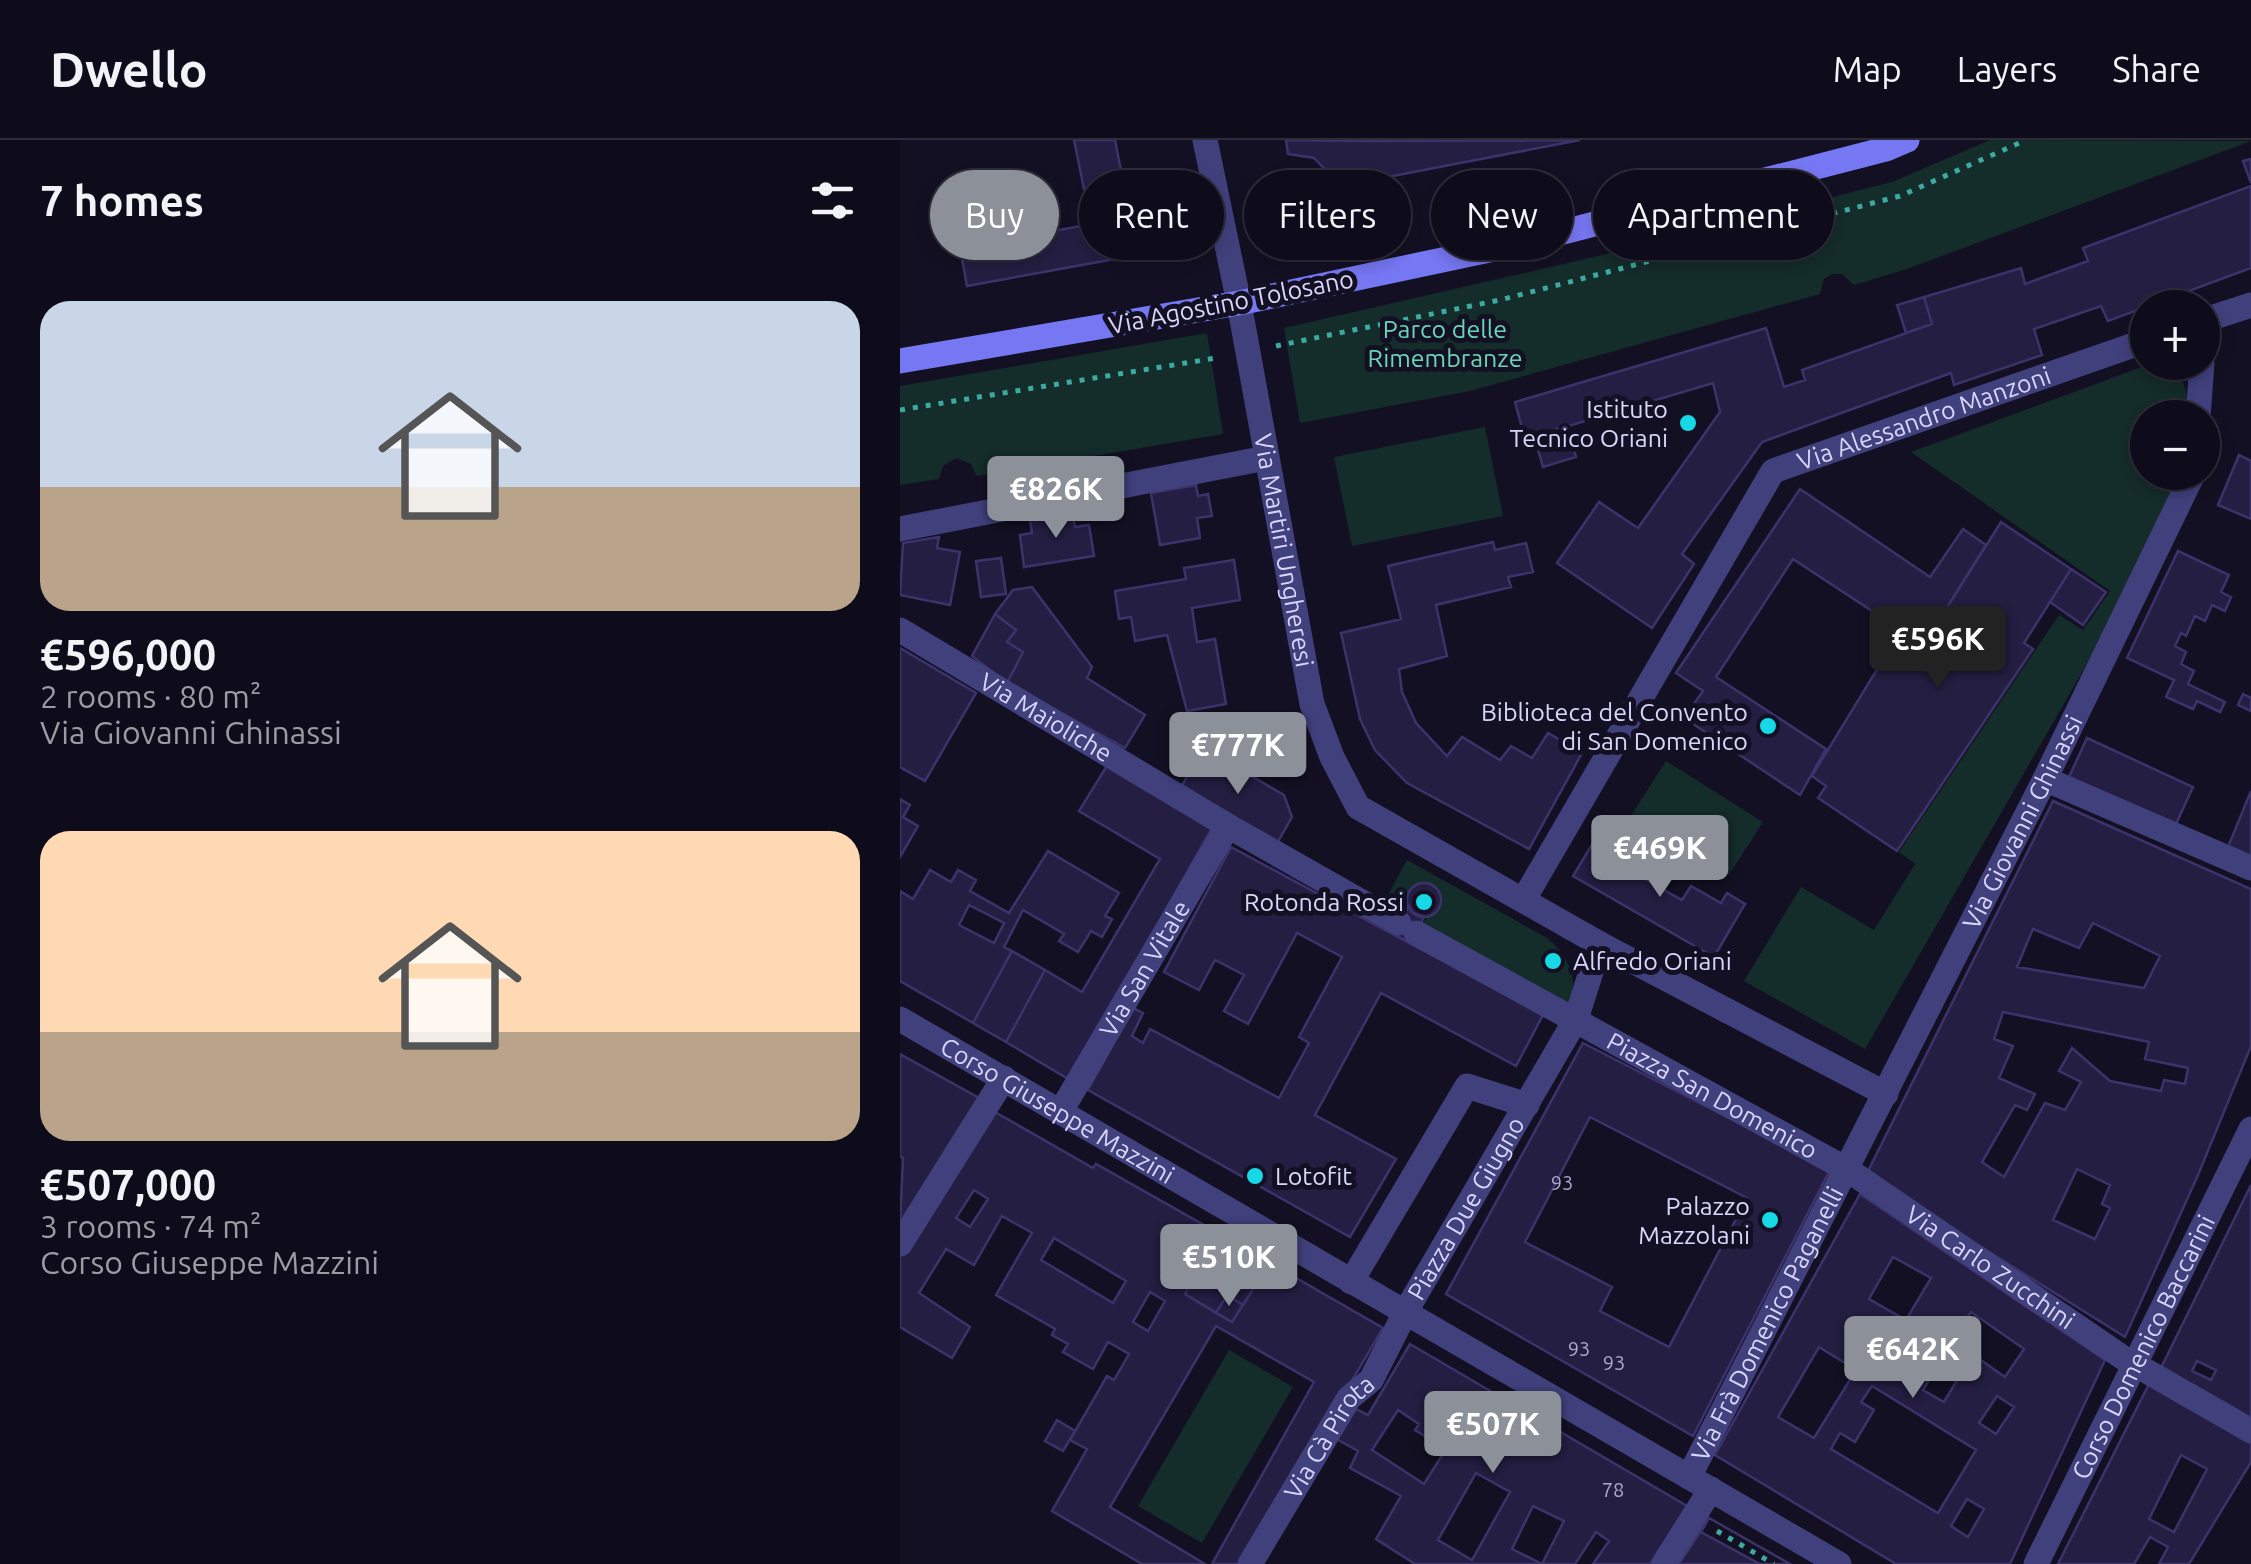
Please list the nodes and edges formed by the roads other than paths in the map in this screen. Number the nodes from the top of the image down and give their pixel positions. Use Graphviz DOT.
graph roads {
  1 [pos="1205,140"];
  2 [pos="1906,140"];
  3 [pos="1240,303"];
  4 [pos="2251,305"];
  5 [pos="2220,315"];
  6 [pos="2130,346"];
  7 [pos="900,361"];
  8 [pos="1266,458"];
  9 [pos="2185,490"];
  10 [pos="900,530"];
  11 [pos="900,630"];
  12 [pos="2044,778"];
  13 [pos="1228,826"];
  14 [pos="2251,868"];
  15 [pos="1524,899"];
  16 [pos="1600,944"];
  17 [pos="900,1019"];
  18 [pos="1576,1019"];
  19 [pos="1004,1078"];
  20 [pos="1886,1094"];
  21 [pos="1527,1105"];
  22 [pos="1061,1111"];
  23 [pos="2251,1129"];
  24 [pos="1848,1170"];
  25 [pos="900,1244"];
  26 [pos="1352,1282"];
  27 [pos="1406,1311"];
  28 [pos="2135,1364"];
  29 [pos="2251,1432"];
  30 [pos="1700,1483"];
  31 [pos="1250,1564"];
  32 [pos="1664,1564"];
  33 [pos="1839,1564"];
  34 [pos="2036,1564"];
  1 -- 3 [label="street, Via Martiri Ungheresi"];
  2 -- 3 [label="main road, Via Agostino Tolosano"];
  3 -- 7 [label="main road, Via Agostino Tolosano"];
  3 -- 8 [label="street, Via Martiri Ungheresi"];
  4 -- 5 [label="street"];
  6 -- 15 [label="street, Via Alessandro Manzoni"];
  8 -- 10 [label="street"];
  8 -- 15 [label="street, Via Martiri Ungheresi"];
  9 -- 12 [label="street, Via Giovanni Ghinassi"];
  11 -- 13 [label="street, Via Maioliche"];
  12 -- 14 [label="street"];
  12 -- 20 [label="street, Via Giovanni Ghinassi"];
  13 -- 18 [label="street, Via Maioliche"];
  13 -- 22 [label="street, Via San Vitale"];
  15 -- 16 [label="street, Via Martiri Ungheresi"];
  16 -- 18 [label="street, Piazza Due Giugno"];
  16 -- 20 [label="street, Via Martiri Ungheresi"];
  17 -- 19 [label="street, Corso Giuseppe Mazzini"];
  18 -- 21 [label="street, Piazza Due Giugno"];
  18 -- 24 [label="street, Piazza San Domenico"];
  19 -- 22 [label="street, Corso Giuseppe Mazzini"];
  19 -- 25 [label="street"];
  20 -- 24 [label="street, Via Giovanni Ghinassi"];
  21 -- 26 [label="street, Piazza Due Giugno"];
  21 -- 27 [label="street, Piazza Due Giugno"];
  22 -- 26 [label="street, Corso Giuseppe Mazzini"];
  23 -- 28 [label="street, Corso Domenico Baccarini"];
  24 -- 28 [label="street, Via Carlo Zucchini"];
  24 -- 30 [label="street, Via Frà Domenico Paganelli"];
  26 -- 27 [label="street, Corso Giuseppe Mazzini"];
  27 -- 30 [label="street, Corso Giuseppe Mazzini"];
  27 -- 31 [label="street, Via Cà Pirota"];
  28 -- 29 [label="street, Via Carlo Zucchini"];
  28 -- 34 [label="street, Corso Domenico Baccarini"];
  30 -- 32 [label="street, Via Frà Domenico Paganelli"];
  30 -- 33 [label="street, Corso Giuseppe Mazzini"];
}
